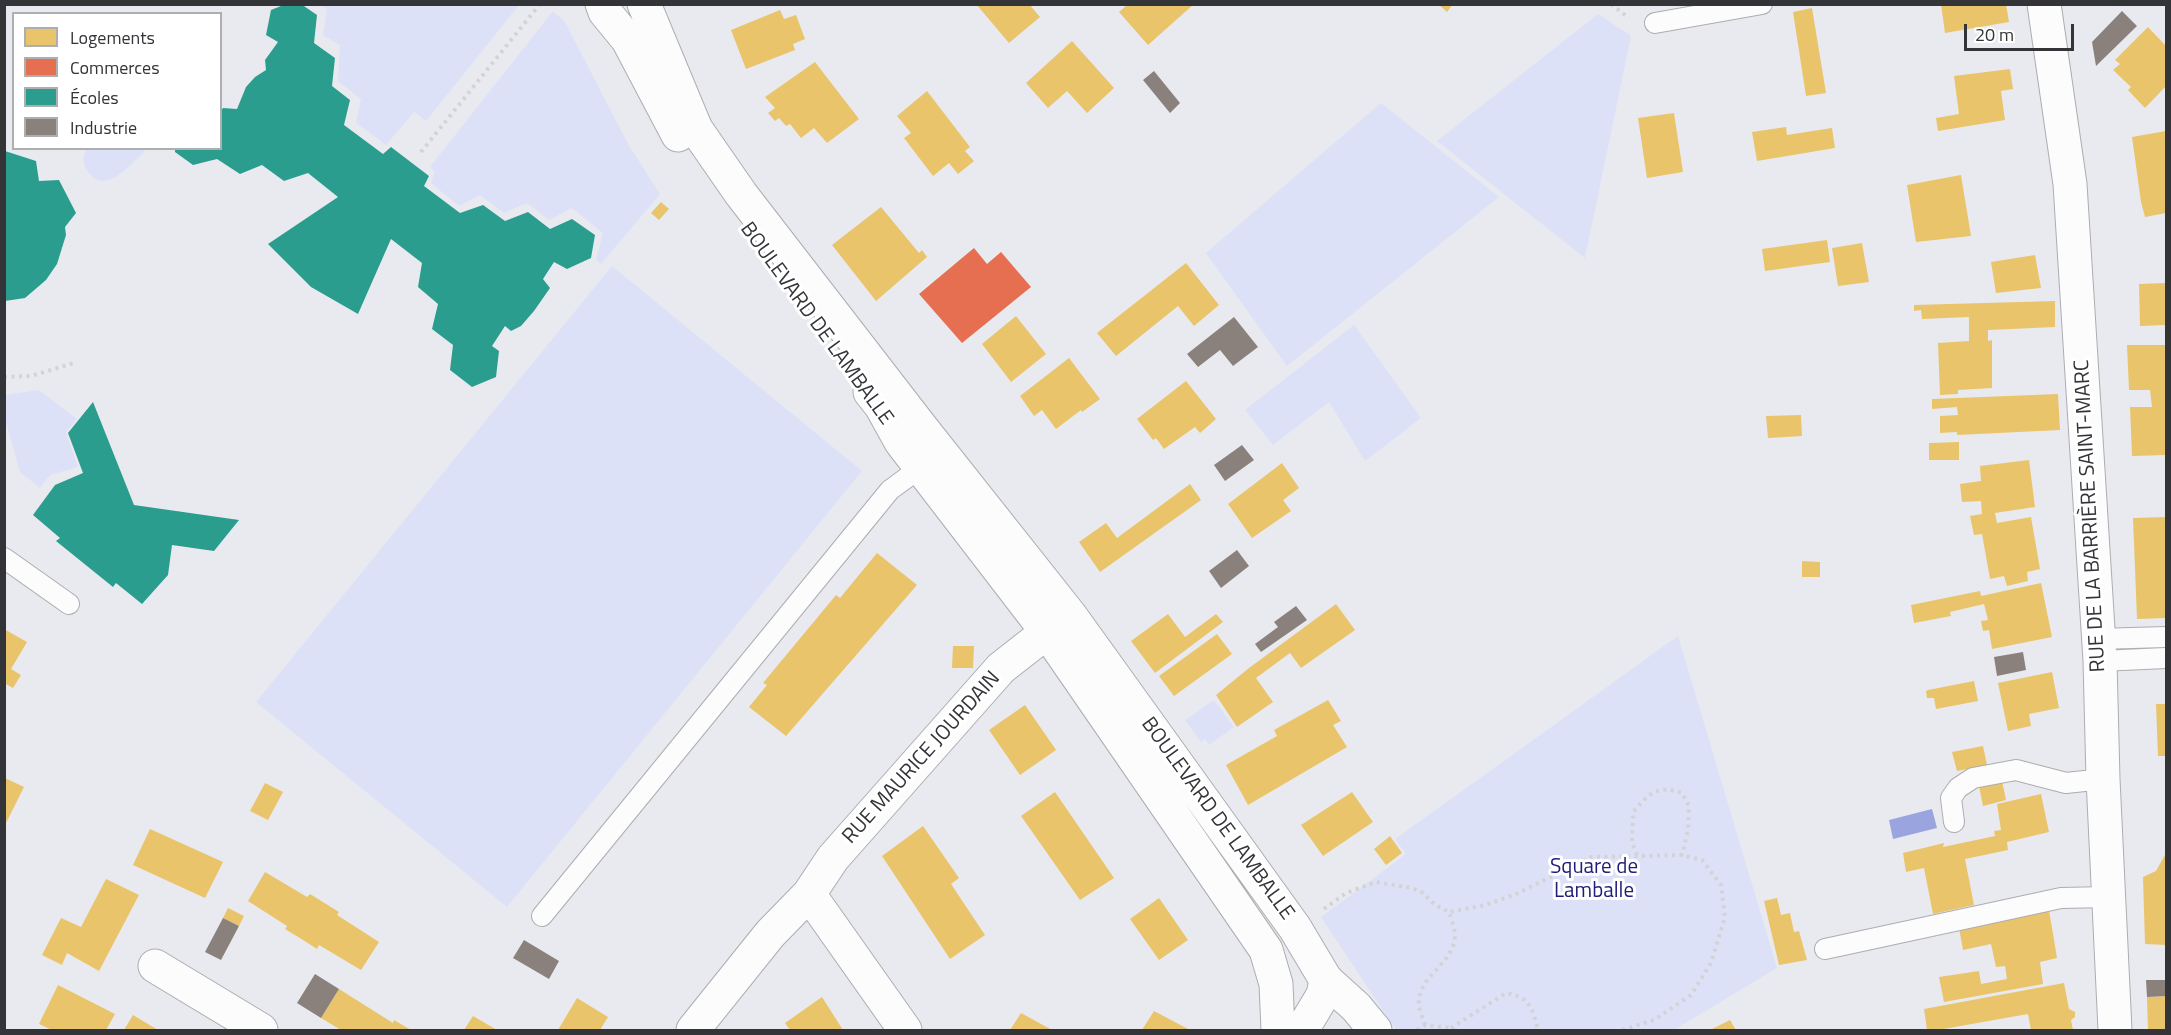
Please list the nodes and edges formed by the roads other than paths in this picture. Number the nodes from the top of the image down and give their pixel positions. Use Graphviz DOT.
graph roads {
  1 [pos="602,4"];
  2 [pos="644,4"];
  3 [pos="1762,4"];
  4 [pos="2044,4"];
  5 [pos="1655,23"];
  6 [pos="920,468"];
  7 [pos="4,558"];
  8 [pos="69,603"];
  9 [pos="1058,623"];
  10 [pos="2166,637"];
  11 [pos="2099,650"];
  12 [pos="2166,658"];
  13 [pos="2103,779"];
  14 [pos="1954,822"];
  15 [pos="809,894"];
  16 [pos="2108,897"];
  17 [pos="542,916"];
  18 [pos="1825,949"];
  19 [pos="155,966"];
  20 [pos="1326,980"];
  21 [pos="261,1030"];
  22 [pos="693,1030"];
  23 [pos="905,1030"];
  24 [pos="1278,1030"];
  25 [pos="1302,1030"];
  26 [pos="1375,1030"];
  27 [pos="2115,1030"];
  1 -- 6 [label="street, BOULEVARD DE LAMBALLE"];
  2 -- 9 [label="street, BOULEVARD DE LAMBALLE"];
  3 -- 5 [label="lane"];
  4 -- 11 [label="street, RUE DE LA BARRIÈRE SAINT-MARC"];
  6 -- 9 [label="street, BOULEVARD DE LAMBALLE"];
  6 -- 17 [label="lane"];
  7 -- 8 [label="lane"];
  9 -- 15 [label="street, RUE MAURICE JOURDAIN"];
  9 -- 20 [label="street, BOULEVARD DE LAMBALLE"];
  9 -- 24 [label="street, BOULEVARD DE LAMBALLE"];
  10 -- 11 [label="lane"];
  11 -- 12 [label="lane"];
  11 -- 13 [label="street, RUE DE LA BARRIÈRE SAINT-MARC"];
  13 -- 14 [label="lane"];
  13 -- 16 [label="street, RUE DE LA BARRIÈRE SAINT-MARC"];
  15 -- 22 [label="street, RUE MAURICE JOURDAIN"];
  15 -- 23 [label="street"];
  16 -- 18 [label="lane"];
  16 -- 27 [label="street, RUE DE LA BARRIÈRE SAINT-MARC"];
  19 -- 21 [label="street"];
  20 -- 25 [label="street"];
  20 -- 26 [label="street, BOULEVARD DE LAMBALLE"];
}
